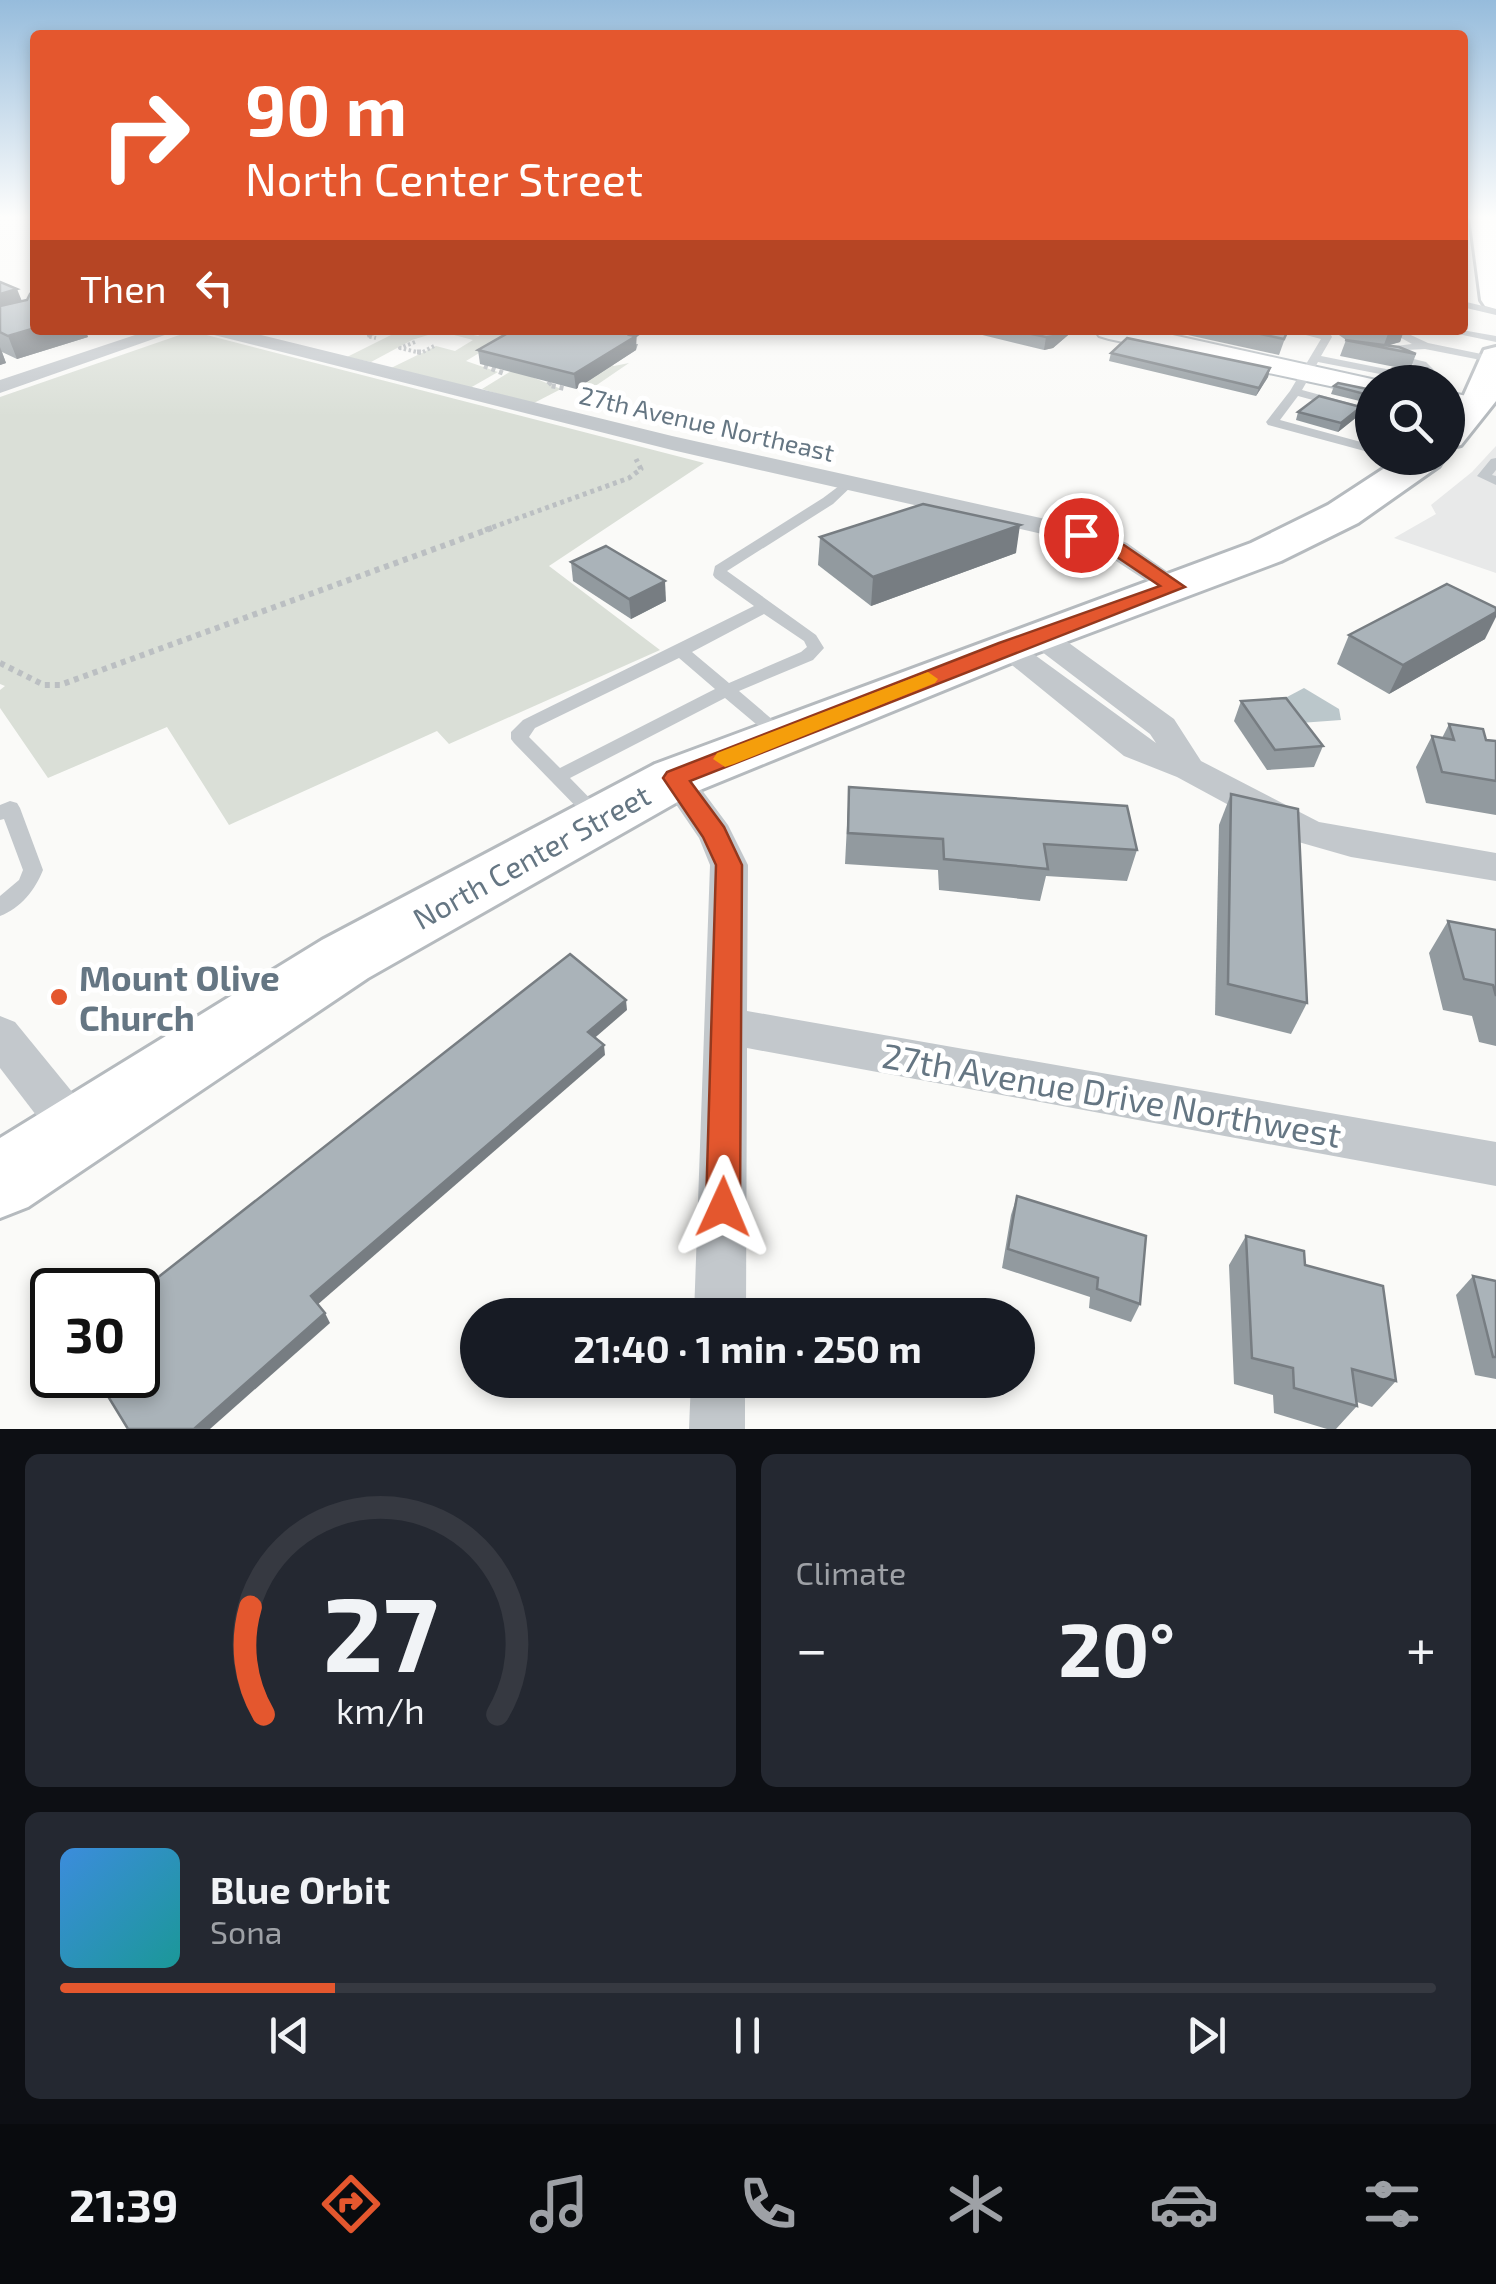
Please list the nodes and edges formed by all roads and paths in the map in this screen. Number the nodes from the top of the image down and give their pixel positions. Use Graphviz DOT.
graph roads {
  1 [pos="1468,305"];
  2 [pos="1496,312"];
  3 [pos="1468,334"];
  4 [pos="154,335"];
  5 [pos="237,335"];
  6 [pos="1130,335"];
  7 [pos="1308,335"];
  8 [pos="1402,335"];
  9 [pos="1496,339"];
  10 [pos="1325,340"];
  11 [pos="415,342"];
  12 [pos="1344,343"];
  13 [pos="434,346"];
  14 [pos="1425,346"];
  15 [pos="484,366"];
  16 [pos="1495,367"];
  17 [pos="503,372"];
  18 [pos="1306,374"];
  19 [pos="551,382"];
  20 [pos="1355,383"];
  21 [pos="0,386"];
  22 [pos="567,389"];
  23 [pos="1465,401"];
  24 [pos="1355,404"];
  25 [pos="1355,444"];
  26 [pos="629,456"];
  27 [pos="1496,462"];
  28 [pos="1396,475"];
  29 [pos="1496,481"];
  30 [pos="848,484"];
  31 [pos="1175,587"];
  32 [pos="765,608"];
  33 [pos="1023,642"];
  34 [pos="680,651"];
  35 [pos="0,662"];
  36 [pos="726,690"];
  37 [pos="782,736"];
  38 [pos="557,776"];
  39 [pos="675,778"];
  40 [pos="0,812"];
  41 [pos="598,818"];
  42 [pos="1496,867"];
  43 [pos="0,908"];
  44 [pos="728,1026"];
  45 [pos="0,1035"];
  46 [pos="74,1130"];
  47 [pos="1496,1164"];
  48 [pos="0,1180"];
  49 [pos="720,1298"];
  50 [pos="718,1398"];
  51 [pos="717,1429"];
  1 -- 2 [label="lane"];
  3 -- 9 [label="lane"];
  4 -- 21 [label="street"];
  5 -- 30 [label="street, 27th Avenue Northeast"];
  6 -- 18 [label="street"];
  7 -- 10 [label="lane"];
  8 -- 14 [label="lane"];
  10 -- 12 [label="lane"];
  10 -- 18 [label="lane"];
  11 -- 13 [label="path"];
  14 -- 16 [label="lane"];
  14 -- 18 [label="lane"];
  15 -- 17 [label="path"];
  16 -- 23 [label="main road, North Center Street"];
  18 -- 20 [label="street"];
  18 -- 24 [label="lane"];
  18 -- 25 [label="lane"];
  19 -- 22 [label="path"];
  26 -- 35 [label="path"];
  27 -- 29 [label="lane"];
  28 -- 31 [label="main road, North Center Street"];
  30 -- 31 [label="street, 27th Avenue Northeast"];
  30 -- 32 [label="lane"];
  31 -- 33 [label="main road, North Center Street"];
  32 -- 34 [label="lane"];
  32 -- 36 [label="lane"];
  33 -- 37 [label="main road, North Center Street"];
  33 -- 42 [label="street"];
  34 -- 36 [label="lane"];
  34 -- 38 [label="lane"];
  36 -- 37 [label="lane"];
  36 -- 38 [label="lane"];
  37 -- 39 [label="main road, North Center Street"];
  38 -- 41 [label="lane"];
  39 -- 41 [label="main road, North Center Street"];
  39 -- 44 [label="street"];
  40 -- 43 [label="lane"];
  41 -- 46 [label="main road, North Center Street"];
  44 -- 47 [label="street, 27th Avenue Drive Northwest"];
  44 -- 49 [label="street"];
  45 -- 46 [label="street"];
  46 -- 48 [label="main road, North Center Street"];
  50 -- 51 [label="street"];
}
